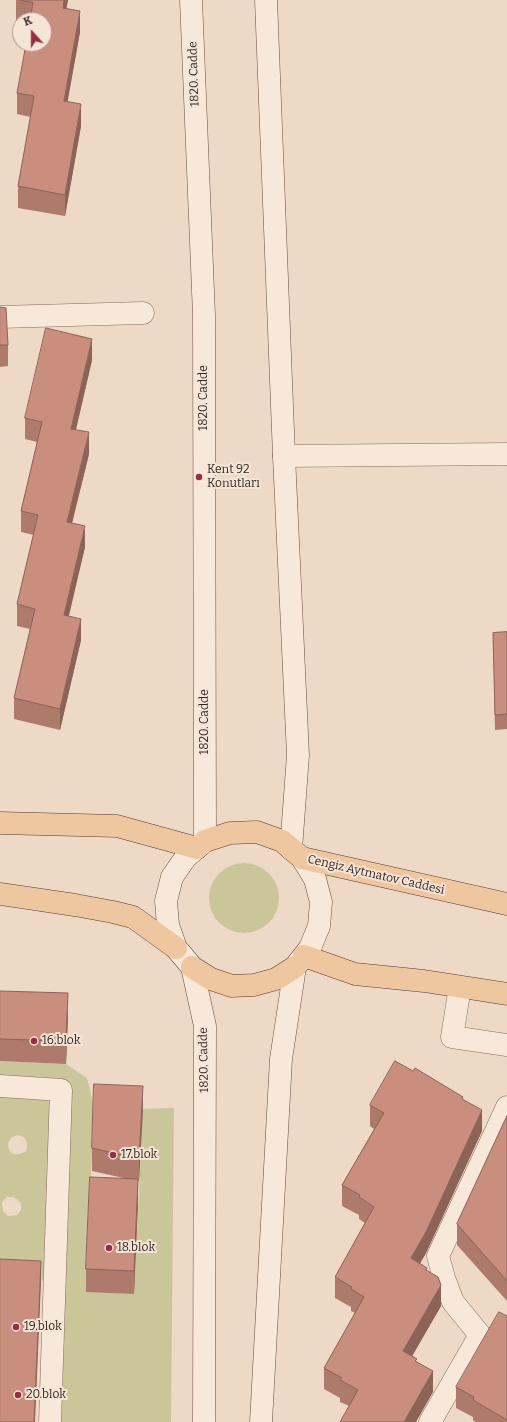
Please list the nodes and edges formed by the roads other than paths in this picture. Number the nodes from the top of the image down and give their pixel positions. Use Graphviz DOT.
graph roads {
  1 [pos="191,0"];
  2 [pos="266,0"];
  3 [pos="143,313"];
  4 [pos="0,317"];
  5 [pos="507,454"];
  6 [pos="284,456"];
  7 [pos="0,823"];
  8 [pos="201,845"];
  9 [pos="297,854"];
  10 [pos="0,894"];
  11 [pos="507,904"];
  12 [pos="176,948"];
  13 [pos="299,961"];
  14 [pos="192,967"];
  15 [pos="460,987"];
  16 [pos="507,994"];
  17 [pos="507,1045"];
  18 [pos="0,1086"];
  19 [pos="507,1107"];
  20 [pos="50,1422"];
  21 [pos="204,1422"];
  22 [pos="261,1422"];
  23 [pos="430,1422"];
  1 -- 8 [label="main road, 1820. Cadde"];
  2 -- 6 [label="main road"];
  3 -- 4 [label="main road"];
  5 -- 6 [label="main road"];
  6 -- 9 [label="main road"];
  7 -- 8 [label="main road"];
  8 -- 9 [label="main road, Cengiz Aytmatov Caddesi"];
  8 -- 12 [label="main road, 1820. Cadde"];
  9 -- 11 [label="main road, Cengiz Aytmatov Caddesi"];
  9 -- 13 [label="main road"];
  10 -- 12 [label="main road"];
  12 -- 14 [label="main road, 1820. Cadde"];
  13 -- 14 [label="main road"];
  13 -- 15 [label="main road"];
  13 -- 22 [label="main road"];
  14 -- 21 [label="main road, 1820. Cadde"];
  15 -- 16 [label="main road"];
  15 -- 17 [label="main road"];
  18 -- 20 [label="main road"];
  19 -- 23 [label="main road"];
}
